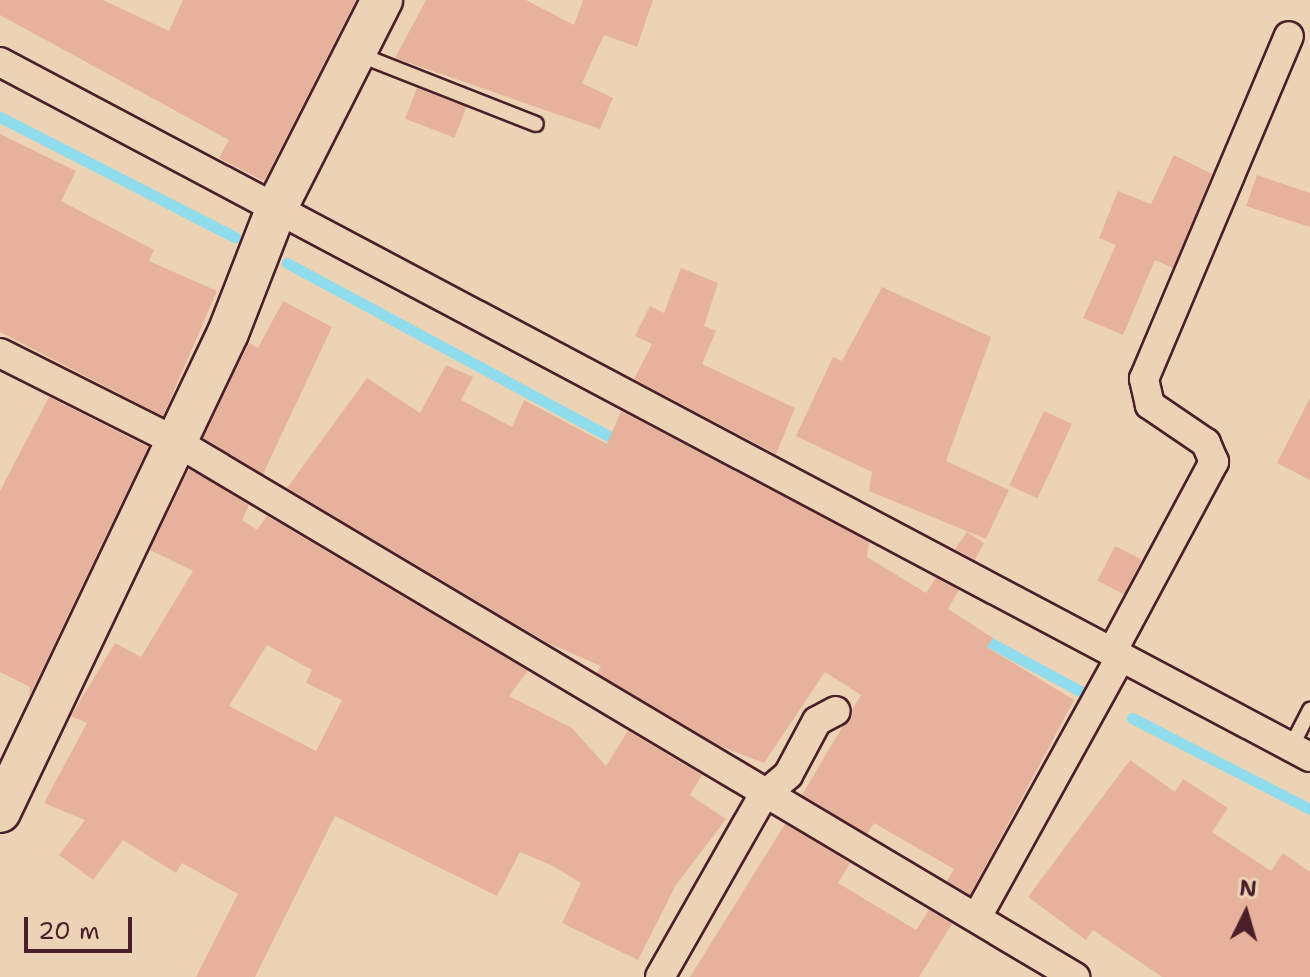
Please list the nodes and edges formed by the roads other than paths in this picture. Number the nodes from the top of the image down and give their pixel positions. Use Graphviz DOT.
graph roads {
  1 [pos="382,0"];
  2 [pos="1289,36"];
  3 [pos="354,52"];
  4 [pos="0,62"];
  5 [pos="536,124"];
  6 [pos="278,205"];
  7 [pos="0,353"];
  8 [pos="175,441"];
  9 [pos="1116,654"];
  10 [pos="1310,710"];
  11 [pos="836,711"];
  12 [pos="1301,752"];
  13 [pos="763,796"];
  14 [pos="0,812"];
  15 [pos="977,917"];
  16 [pos="660,977"];
  17 [pos="1075,977"];
  1 -- 3 [label="street"];
  2 -- 9 [label="street"];
  3 -- 5 [label="lane"];
  3 -- 6 [label="street"];
  4 -- 6 [label="street"];
  6 -- 8 [label="street"];
  6 -- 9 [label="street"];
  7 -- 8 [label="street"];
  8 -- 13 [label="street"];
  8 -- 14 [label="street"];
  9 -- 12 [label="street"];
  9 -- 15 [label="street"];
  10 -- 12 [label="lane"];
  11 -- 13 [label="street"];
  13 -- 15 [label="street"];
  13 -- 16 [label="street"];
  15 -- 17 [label="street"];
}
